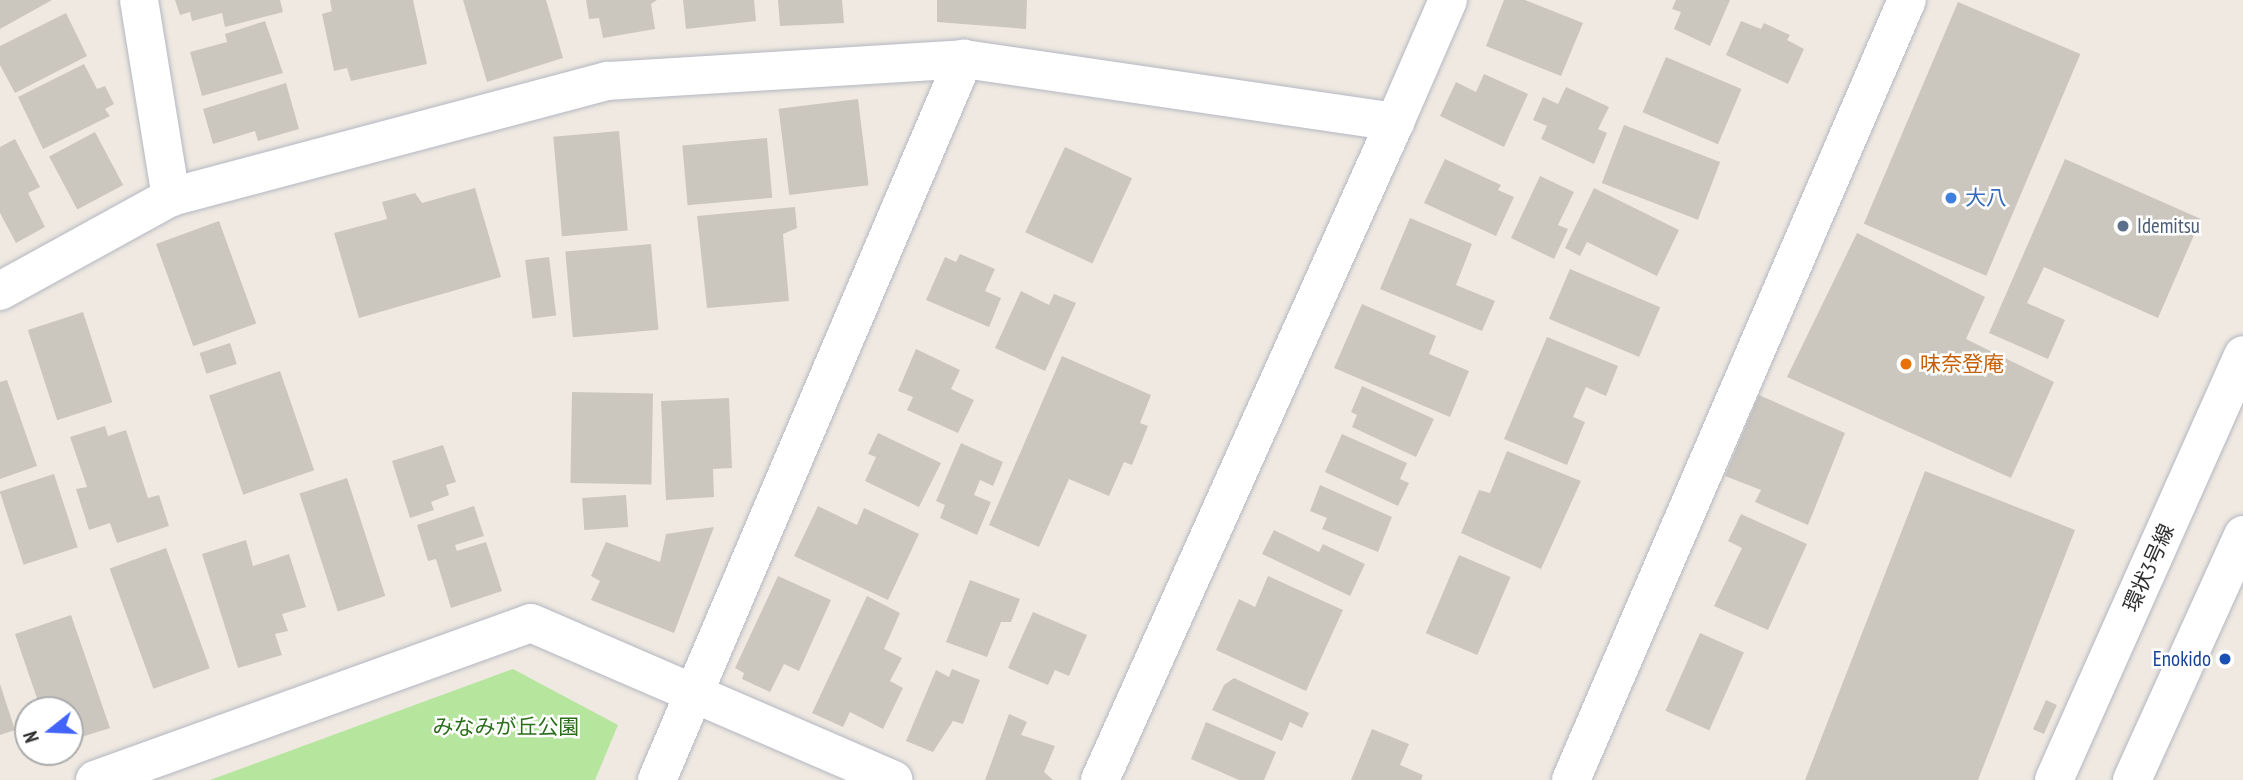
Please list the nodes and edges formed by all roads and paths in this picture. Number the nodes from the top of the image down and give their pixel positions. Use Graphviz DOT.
graph roads {
  1 [pos="139,0"];
  2 [pos="1448,0"];
  3 [pos="1907,0"];
  4 [pos="964,59"];
  5 [pos="1395,122"];
  6 [pos="171,197"];
  7 [pos="0,291"];
  8 [pos="2243,355"];
  9 [pos="2243,535"];
  10 [pos="694,696"];
  11 [pos="95,780"];
  12 [pos="657,780"];
  13 [pos="894,780"];
  14 [pos="1100,780"];
  15 [pos="1571,780"];
  16 [pos="2054,780"];
  17 [pos="2132,780"];
  1 -- 6 [label="street"];
  2 -- 5 [label="street"];
  3 -- 15 [label="street"];
  4 -- 5 [label="street"];
  4 -- 6 [label="street"];
  4 -- 10 [label="street"];
  5 -- 14 [label="street"];
  6 -- 7 [label="street"];
  8 -- 16 [label="street, 環状3号線"];
  9 -- 17 [label="street"];
  10 -- 11 [label="street"];
  10 -- 12 [label="street"];
  10 -- 13 [label="street"];
}
